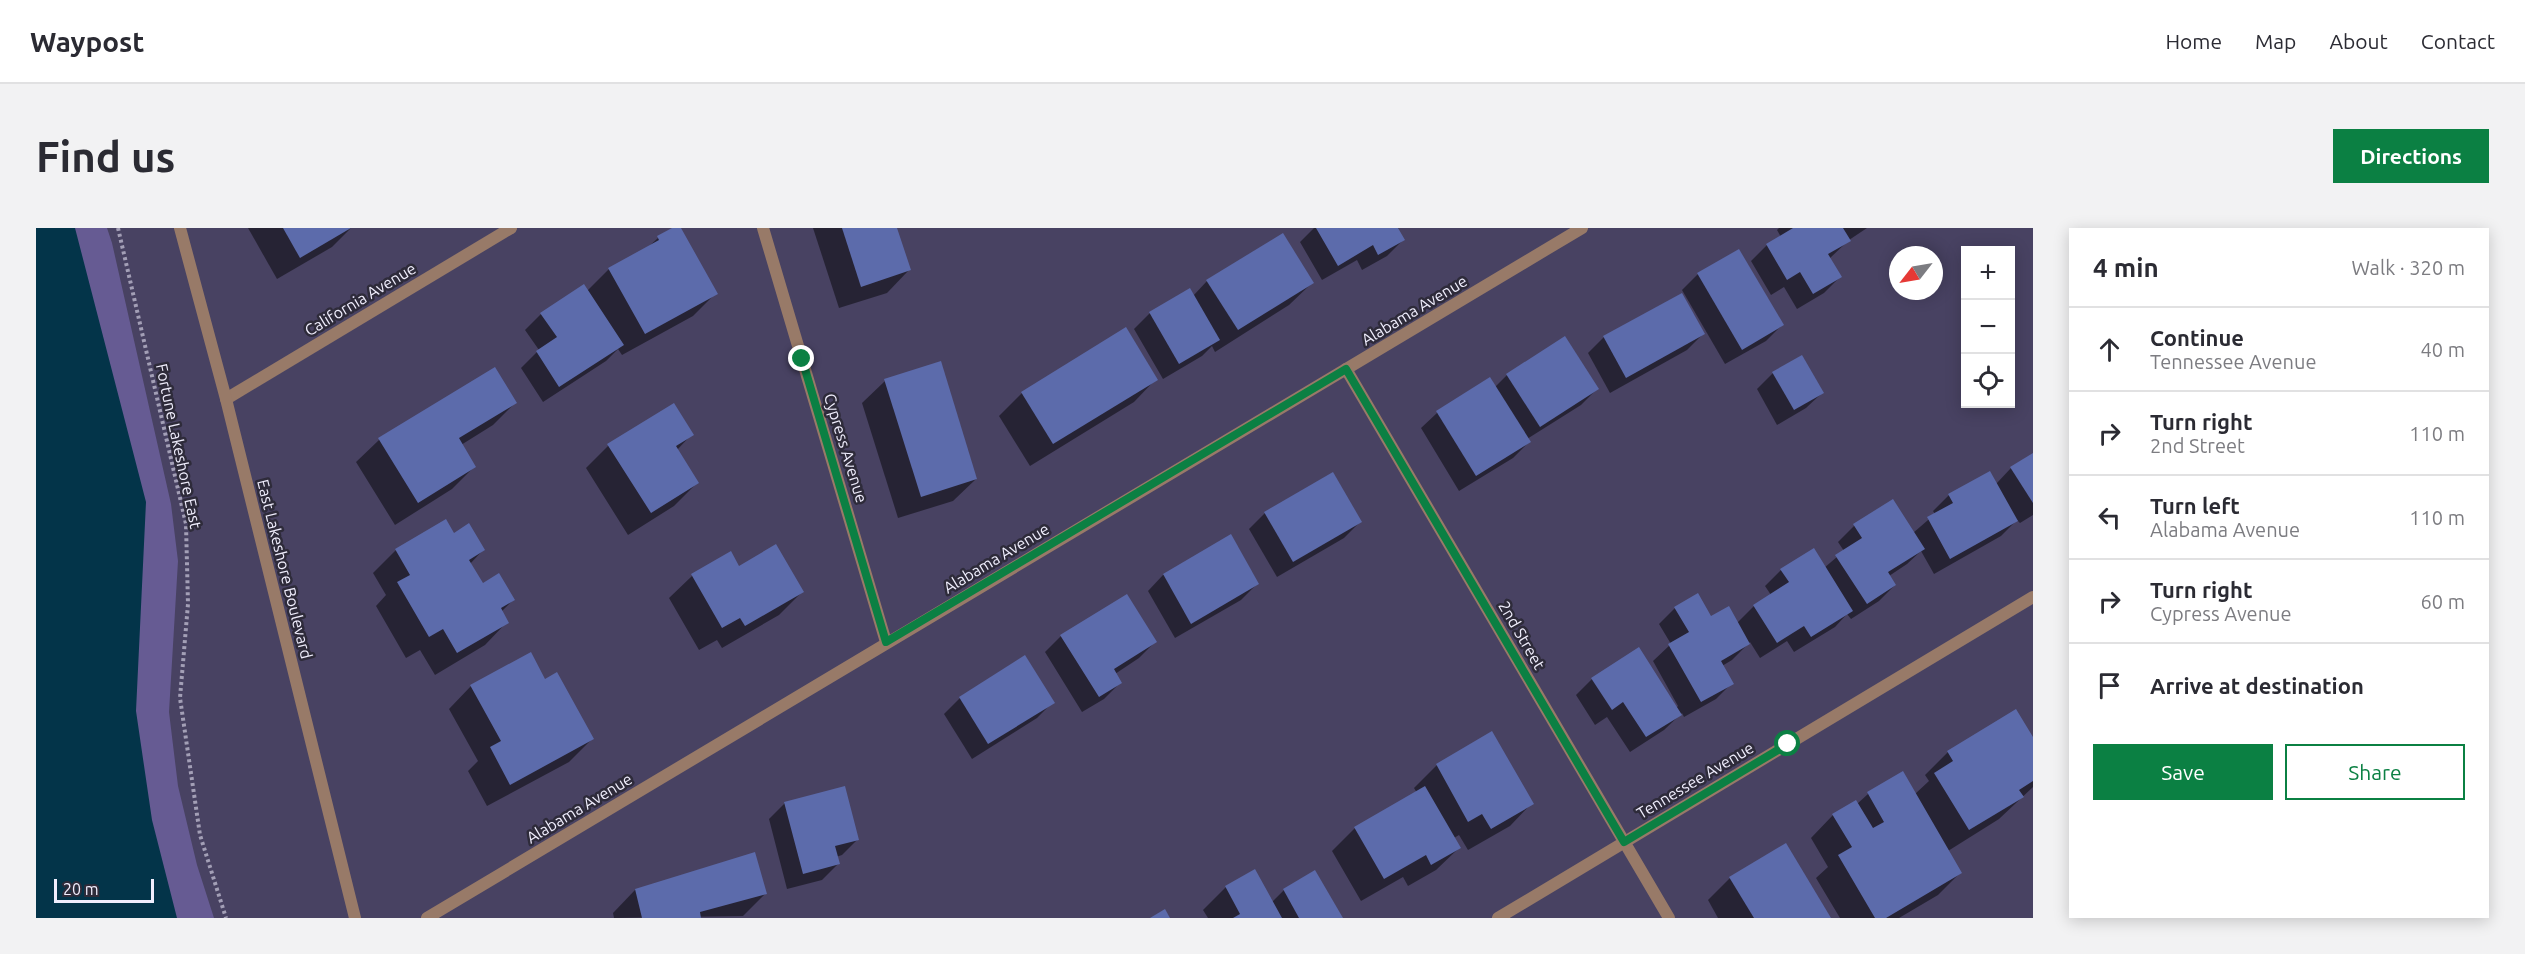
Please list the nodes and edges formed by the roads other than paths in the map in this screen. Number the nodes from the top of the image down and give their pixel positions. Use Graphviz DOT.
graph roads {
  1 [pos="180,228"];
  2 [pos="511,228"];
  3 [pos="763,228"];
  4 [pos="1582,228"];
  5 [pos="1346,369"];
  6 [pos="226,399"];
  7 [pos="2033,597"];
  8 [pos="886,642"];
  9 [pos="1624,842"];
  10 [pos="355,918"];
  11 [pos="427,918"];
  12 [pos="1498,918"];
  13 [pos="1669,918"];
  1 -- 6 [label="street, East Lakeshore Boulevard"];
  2 -- 6 [label="street, California Avenue"];
  3 -- 8 [label="street, Cypress Avenue"];
  4 -- 5 [label="street, Alabama Avenue"];
  5 -- 8 [label="street, Alabama Avenue"];
  5 -- 9 [label="street, 2nd Street"];
  6 -- 10 [label="street, East Lakeshore Boulevard"];
  7 -- 9 [label="street, Tennessee Avenue"];
  8 -- 11 [label="street, Alabama Avenue"];
  9 -- 12 [label="street, Tennessee Avenue"];
  9 -- 13 [label="street, 2nd Street"];
}
